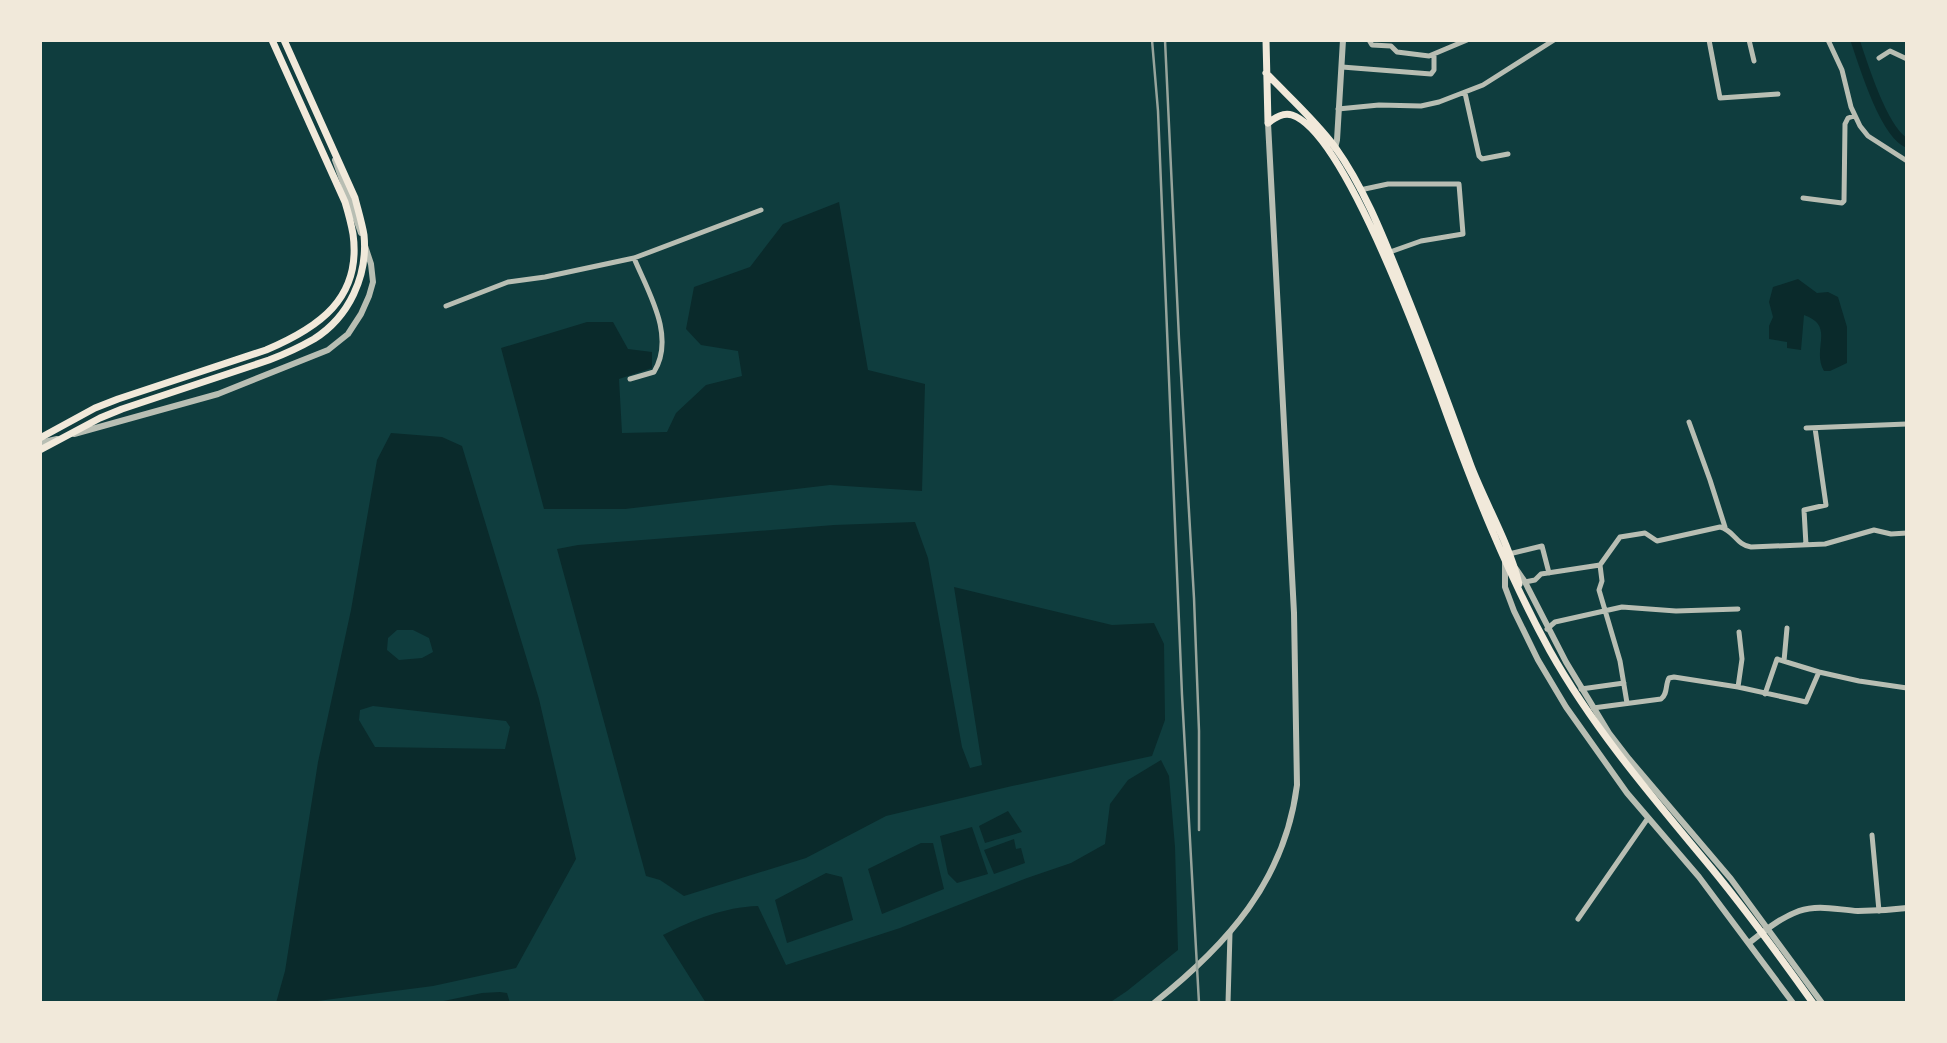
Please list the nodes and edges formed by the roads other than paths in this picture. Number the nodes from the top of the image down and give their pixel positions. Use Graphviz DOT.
graph roads {
  1 [pos="272,40"];
  2 [pos="283,40"];
  3 [pos="1266,40"];
  4 [pos="1343,40"];
  5 [pos="1369,40"];
  6 [pos="1467,40"];
  7 [pos="1554,40"];
  8 [pos="1709,40"];
  9 [pos="1749,40"];
  10 [pos="1828,40"];
  11 [pos="1434,55"];
  12 [pos="1879,58"];
  13 [pos="1907,59"];
  14 [pos="1754,61"];
  15 [pos="1342,67"];
  16 [pos="1266,73"];
  17 [pos="1465,93"];
  18 [pos="1778,94"];
  19 [pos="1338,109"];
  20 [pos="1854,116"];
  21 [pos="1268,123"];
  22 [pos="1326,146"];
  23 [pos="1335,148"];
  24 [pos="1508,154"];
  25 [pos="1907,160"];
  26 [pos="1360,190"];
  27 [pos="1803,198"];
  28 [pos="761,210"];
  29 [pos="1390,252"];
  30 [pos="634,258"];
  31 [pos="446,306"];
  32 [pos="630,379"];
  33 [pos="1689,422"];
  34 [pos="1907,424"];
  35 [pos="1806,428"];
  36 [pos="1815,428"];
  37 [pos="40,438"];
  38 [pos="40,443"];
  39 [pos="40,450"];
  40 [pos="1725,527"];
  41 [pos="1907,533"];
  42 [pos="1806,545"];
  43 [pos="1509,554"];
  44 [pos="1505,562"];
  45 [pos="1600,565"];
  46 [pos="1515,567"];
  47 [pos="1549,573"];
  48 [pos="1525,582"];
  49 [pos="1522,597"];
  50 [pos="1738,609"];
  51 [pos="1605,611"];
  52 [pos="1787,628"];
  53 [pos="1548,629"];
  54 [pos="1739,632"];
  55 [pos="1784,661"];
  56 [pos="1819,672"];
  57 [pos="1624,683"];
  58 [pos="1738,687"];
  59 [pos="1907,688"];
  60 [pos="1581,689"];
  61 [pos="1765,694"];
  62 [pos="1627,702"];
  63 [pos="1593,708"];
  64 [pos="1648,818"];
  65 [pos="1872,835"];
  66 [pos="1907,908"];
  67 [pos="1878,911"];
  68 [pos="1578,919"];
  69 [pos="1768,929"];
  70 [pos="1230,933"];
  71 [pos="1749,943"];
  72 [pos="1154,1003"];
  73 [pos="1228,1003"];
  74 [pos="1793,1003"];
  75 [pos="1813,1003"];
  76 [pos="1822,1003"];
  1 -- 37 [label="main road"];
  2 -- 38 [label="street"];
  2 -- 39 [label="main road"];
  3 -- 16 [label="main road"];
  4 -- 15 [label="street"];
  5 -- 11 [label="street"];
  6 -- 11 [label="street"];
  7 -- 17 [label="street"];
  8 -- 18 [label="street"];
  9 -- 14 [label="street"];
  10 -- 20 [label="street"];
  11 -- 15 [label="street"];
  12 -- 13 [label="street"];
  15 -- 19 [label="street"];
  16 -- 21 [label="main road"];
  16 -- 23 [label="main road"];
  17 -- 19 [label="street"];
  17 -- 24 [label="street"];
  19 -- 23 [label="street"];
  20 -- 25 [label="street"];
  20 -- 27 [label="street"];
  21 -- 22 [label="main road"];
  21 -- 70 [label="street"];
  22 -- 23 [label="street"];
  22 -- 44 [label="main road"];
  23 -- 26 [label="main road"];
  26 -- 29 [label="main road"];
  26 -- 29 [label="street"];
  28 -- 30 [label="street"];
  29 -- 43 [label="main road"];
  30 -- 31 [label="street"];
  30 -- 32 [label="street"];
  33 -- 40 [label="street"];
  34 -- 36 [label="street"];
  35 -- 36 [label="street"];
  36 -- 42 [label="street"];
  40 -- 42 [label="street"];
  40 -- 45 [label="street"];
  41 -- 42 [label="street"];
  43 -- 46 [label="main road"];
  43 -- 47 [label="street"];
  44 -- 49 [label="main road"];
  44 -- 64 [label="street"];
  45 -- 47 [label="street"];
  45 -- 51 [label="street"];
  46 -- 48 [label="street"];
  46 -- 49 [label="main road"];
  47 -- 48 [label="street"];
  48 -- 53 [label="street"];
  49 -- 75 [label="main road"];
  50 -- 51 [label="street"];
  51 -- 53 [label="street"];
  51 -- 57 [label="street"];
  52 -- 55 [label="street"];
  53 -- 60 [label="street"];
  54 -- 58 [label="street"];
  55 -- 56 [label="street"];
  55 -- 61 [label="street"];
  56 -- 59 [label="street"];
  56 -- 61 [label="street"];
  57 -- 60 [label="street"];
  57 -- 62 [label="street"];
  58 -- 61 [label="street"];
  58 -- 62 [label="street"];
  60 -- 63 [label="street"];
  62 -- 63 [label="street"];
  63 -- 69 [label="street"];
  64 -- 68 [label="street"];
  64 -- 71 [label="street"];
  65 -- 67 [label="street"];
  66 -- 67 [label="street"];
  67 -- 69 [label="street"];
  69 -- 71 [label="street"];
  69 -- 76 [label="street"];
  70 -- 72 [label="street"];
  70 -- 73 [label="street"];
  71 -- 74 [label="street"];
}
